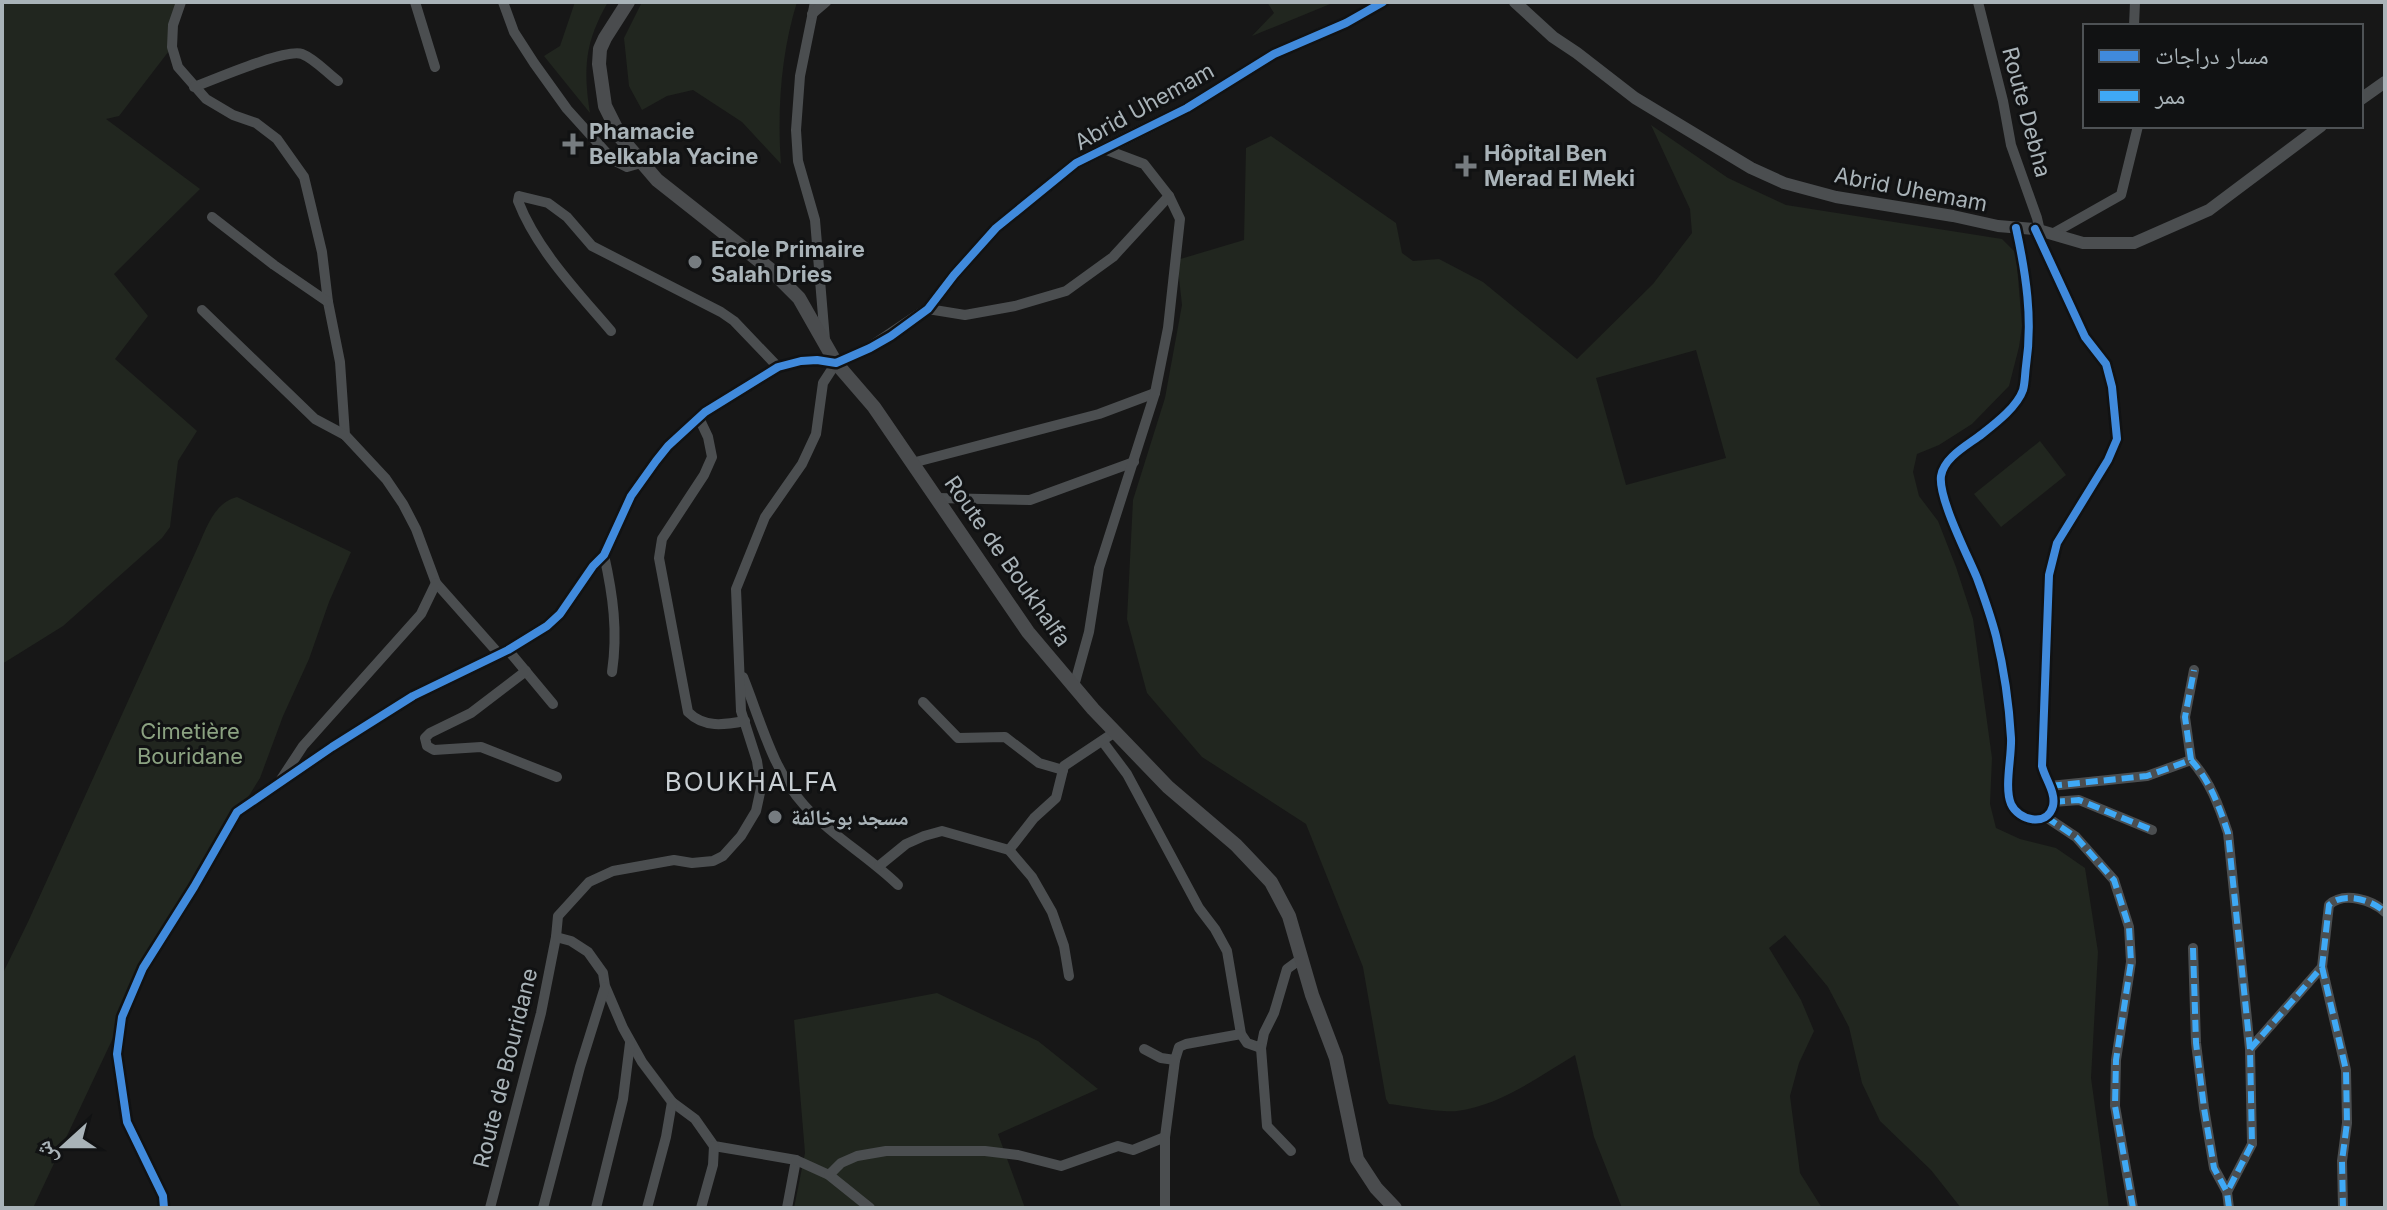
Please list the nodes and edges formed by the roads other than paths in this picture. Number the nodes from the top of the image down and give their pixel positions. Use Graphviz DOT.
graph roads {
  1 [pos="181,2"];
  2 [pos="415,2"];
  3 [pos="503,2"];
  4 [pos="628,2"];
  5 [pos="815,2"];
  6 [pos="826,2"];
  7 [pos="1383,2"];
  8 [pos="1515,2"];
  9 [pos="1978,2"];
  10 [pos="2135,2"];
  11 [pos="811,15"];
  12 [pos="2134,24"];
  13 [pos="435,67"];
  14 [pos="338,81"];
  15 [pos="2385,82"];
  16 [pos="194,87"];
  17 [pos="2363,98"];
  18 [pos="2138,128"];
  19 [pos="2318,128"];
  20 [pos="1104,149"];
  21 [pos="641,163"];
  22 [pos="1169,196"];
  23 [pos="212,217"];
  24 [pos="2016,228"];
  25 [pos="2042,231"];
  26 [pos="328,302"];
  27 [pos="928,309"];
  28 [pos="202,310"];
  29 [pos="611,331"];
  30 [pos="825,346"];
  31 [pos="836,363"];
  32 [pos="778,367"];
  33 [pos="1155,393"];
  34 [pos="699,418"];
  35 [pos="345,435"];
  36 [pos="1134,462"];
  37 [pos="912,463"];
  38 [pos="937,498"];
  39 [pos="604,555"];
  40 [pos="436,583"];
  41 [pos="504,652"];
  42 [pos="740,668"];
  43 [pos="2194,670"];
  44 [pos="526,671"];
  45 [pos="612,672"];
  46 [pos="1074,686"];
  47 [pos="923,702"];
  48 [pos="553,704"];
  49 [pos="745,721"];
  50 [pos="1109,737"];
  51 [pos="2191,760"];
  52 [pos="1063,770"];
  53 [pos="557,777"];
  54 [pos="276,786"];
  55 [pos="2050,786"];
  56 [pos="2053,802"];
  57 [pos="2046,817"];
  58 [pos="2152,830"];
  59 [pos="1009,850"];
  60 [pos="879,866"];
  61 [pos="898,885"];
  62 [pos="2385,912"];
  63 [pos="556,937"];
  64 [pos="2193,948"];
  65 [pos="1302,958"];
  66 [pos="2322,967"];
  67 [pos="1069,976"];
  68 [pos="605,986"];
  69 [pos="1241,1034"];
  70 [pos="630,1043"];
  71 [pos="1261,1048"];
  72 [pos="1144,1049"];
  73 [pos="2250,1049"];
  74 [pos="1175,1060"];
  75 [pos="672,1102"];
  76 [pos="1165,1137"];
  77 [pos="714,1146"];
  78 [pos="1291,1151"];
  79 [pos="796,1160"];
  80 [pos="829,1175"];
  81 [pos="2227,1192"];
  82 [pos="164,1208"];
  83 [pos="490,1208"];
  84 [pos="543,1208"];
  85 [pos="596,1208"];
  86 [pos="647,1208"];
  87 [pos="701,1208"];
  88 [pos="787,1208"];
  89 [pos="870,1208"];
  90 [pos="1165,1208"];
  91 [pos="1395,1208"];
  92 [pos="2133,1208"];
  93 [pos="2229,1208"];
  94 [pos="2343,1208"];
  1 -- 16 [label="street"];
  2 -- 13 [label="street"];
  3 -- 21 [label="street"];
  4 -- 21 [label="main road, Route de Boukhalfa"];
  5 -- 11 [label="street"];
  6 -- 11 [label="street"];
  7 -- 20 [label="street, Abrid Uhemam"];
  8 -- 24 [label="street, Abrid Uhemam"];
  9 -- 25 [label="street, Route Debha"];
  10 -- 12 [label="street"];
  11 -- 30 [label="street"];
  14 -- 16 [label="street"];
  15 -- 17 [label="street"];
  16 -- 26 [label="street"];
  18 -- 25 [label="street"];
  19 -- 25 [label="street, Abrid Uhemam"];
  20 -- 22 [label="street"];
  20 -- 27 [label="street, Abrid Uhemam"];
  21 -- 30 [label="main road, Route de Boukhalfa"];
  22 -- 27 [label="street"];
  22 -- 33 [label="street"];
  23 -- 26 [label="street"];
  24 -- 25 [label="street, Abrid Uhemam"];
  24 -- 57 [label="street"];
  25 -- 55 [label="street, Route Debha"];
  26 -- 35 [label="street"];
  27 -- 31 [label="street, Abrid Uhemam"];
  28 -- 35 [label="street"];
  29 -- 32 [label="street"];
  30 -- 31 [label="main road, Route de Boukhalfa"];
  31 -- 32 [label="street"];
  31 -- 37 [label="main road, Route de Boukhalfa"];
  31 -- 42 [label="street"];
  32 -- 34 [label="street"];
  33 -- 36 [label="street"];
  33 -- 37 [label="street"];
  34 -- 39 [label="street"];
  34 -- 49 [label="street"];
  35 -- 40 [label="street"];
  36 -- 38 [label="street"];
  36 -- 46 [label="street"];
  37 -- 38 [label="main road, Route de Boukhalfa"];
  38 -- 46 [label="main road, Route de Boukhalfa"];
  39 -- 41 [label="street"];
  39 -- 45 [label="street"];
  40 -- 41 [label="street"];
  40 -- 54 [label="street"];
  41 -- 44 [label="street"];
  41 -- 54 [label="street"];
  42 -- 49 [label="street"];
  42 -- 60 [label="street"];
  43 -- 51 [label="street"];
  44 -- 48 [label="street"];
  44 -- 53 [label="street"];
  46 -- 50 [label="main road, Route de Boukhalfa"];
  47 -- 52 [label="street"];
  49 -- 63 [label="street, Route de Bouridane"];
  50 -- 52 [label="street"];
  50 -- 65 [label="main road, Route de Boukhalfa"];
  50 -- 69 [label="street"];
  51 -- 55 [label="street"];
  51 -- 73 [label="street"];
  52 -- 59 [label="street"];
  54 -- 82 [label="street"];
  55 -- 56 [label="street, Route Debha"];
  56 -- 57 [label="street"];
  56 -- 58 [label="street"];
  57 -- 92 [label="street"];
  59 -- 60 [label="street"];
  59 -- 67 [label="street"];
  60 -- 61 [label="street"];
  62 -- 66 [label="street"];
  63 -- 68 [label="street"];
  63 -- 83 [label="street, Route de Bouridane"];
  64 -- 81 [label="street"];
  65 -- 71 [label="street"];
  65 -- 91 [label="main road, Route de Boukhalfa"];
  66 -- 73 [label="street"];
  66 -- 94 [label="street"];
  68 -- 70 [label="street"];
  68 -- 84 [label="street"];
  69 -- 71 [label="street"];
  69 -- 74 [label="street"];
  70 -- 75 [label="street"];
  70 -- 85 [label="street"];
  71 -- 78 [label="street"];
  72 -- 74 [label="street"];
  73 -- 81 [label="street"];
  74 -- 76 [label="street"];
  75 -- 77 [label="street"];
  75 -- 86 [label="street"];
  76 -- 80 [label="street"];
  76 -- 90 [label="street"];
  77 -- 79 [label="street"];
  77 -- 87 [label="street"];
  79 -- 80 [label="street"];
  79 -- 88 [label="street"];
  80 -- 89 [label="street"];
  81 -- 93 [label="street"];
}
